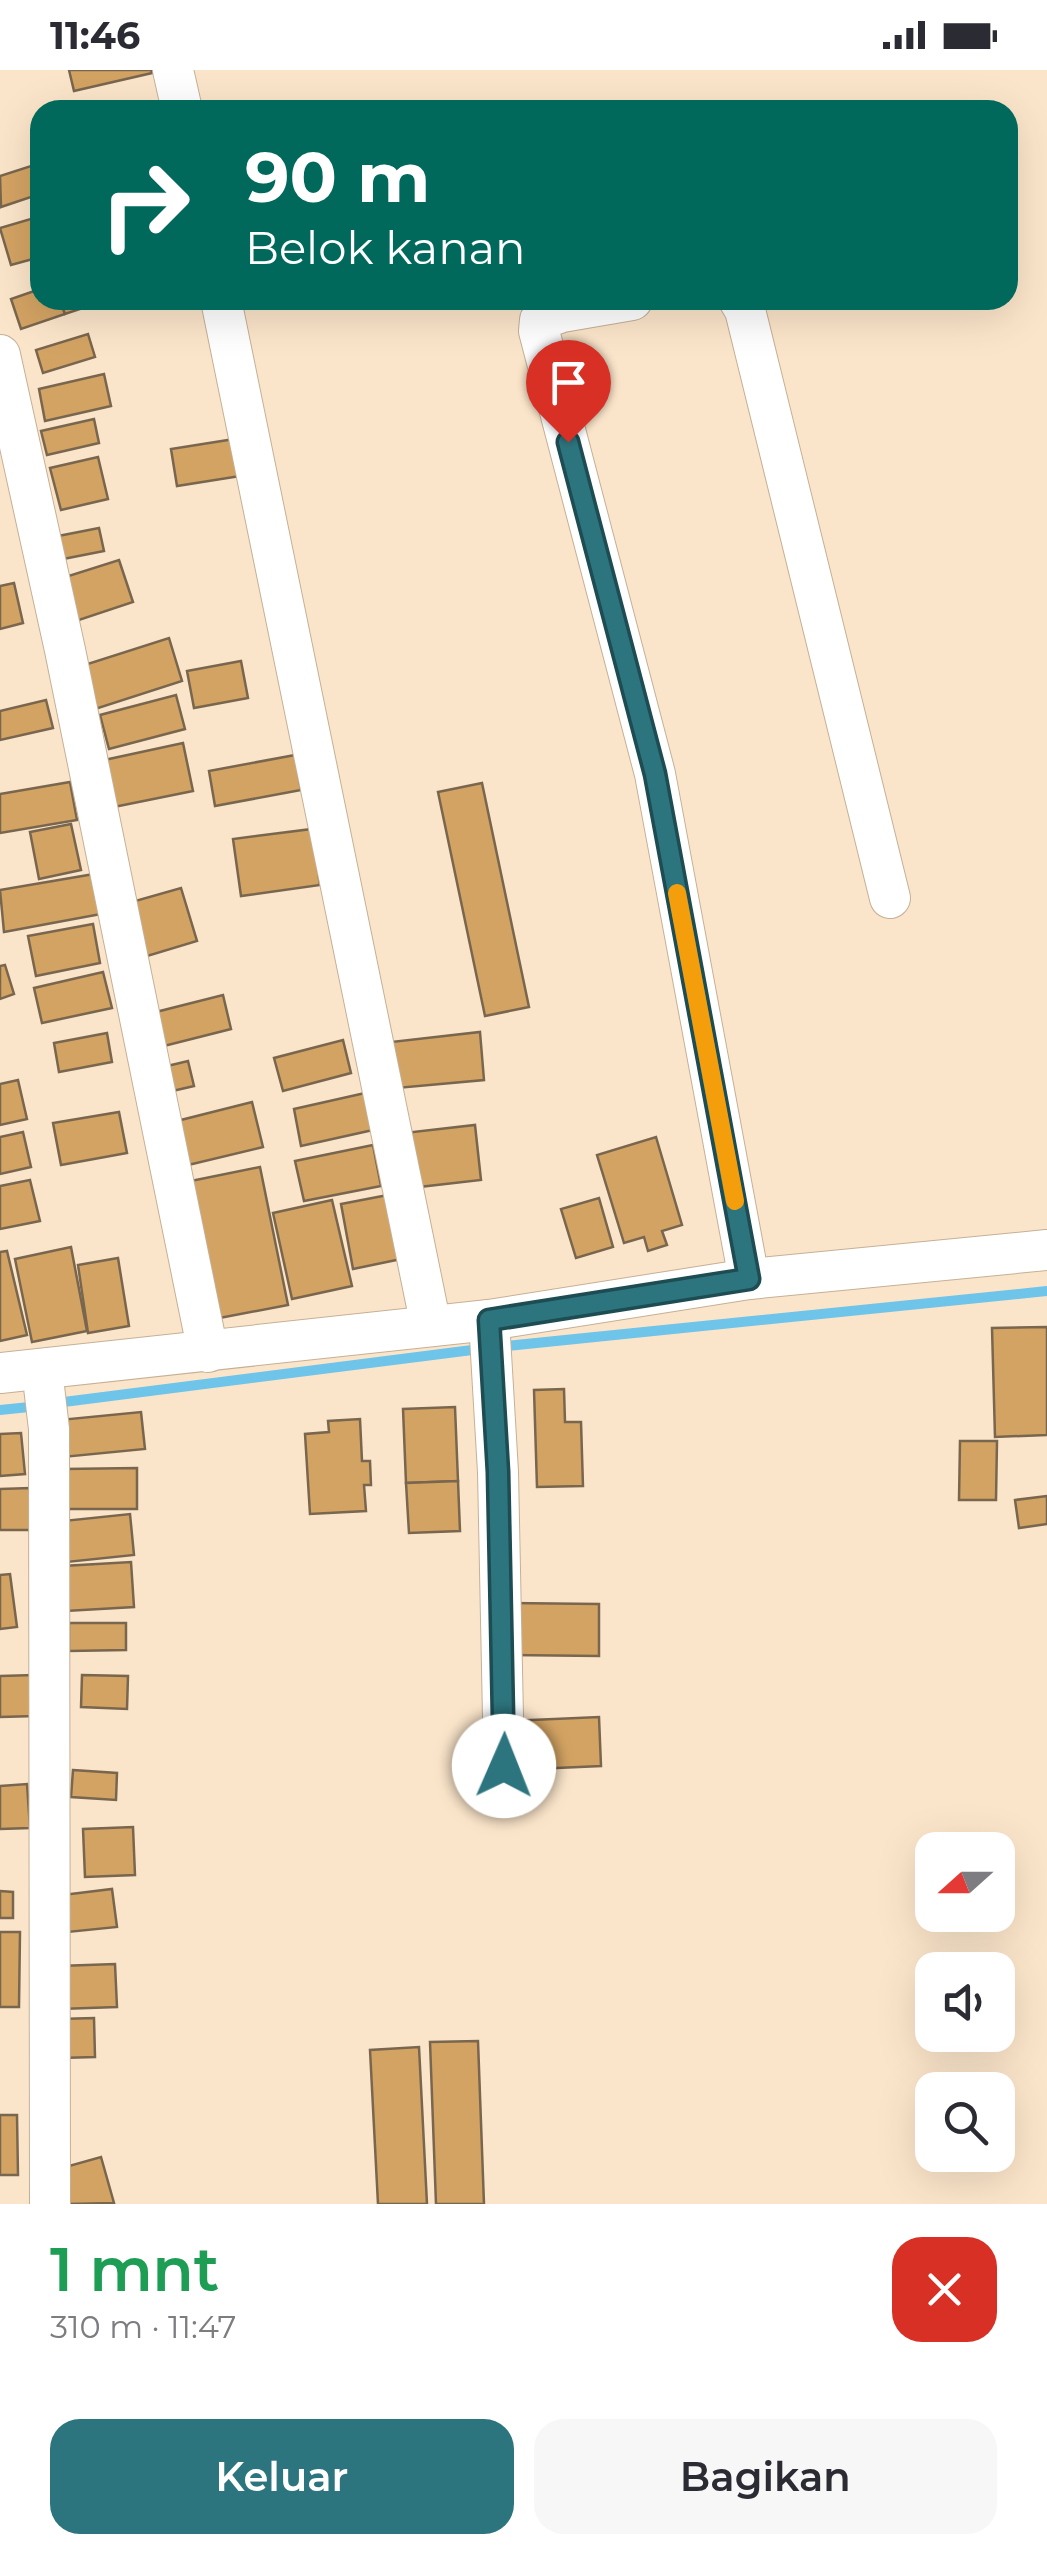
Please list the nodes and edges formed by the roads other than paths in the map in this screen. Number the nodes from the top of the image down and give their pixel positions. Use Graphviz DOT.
graph roads {
  1 [pos="173,70"];
  2 [pos="180,100"];
  3 [pos="222,310"];
  4 [pos="574,310"];
  5 [pos="746,310"];
  6 [pos="0,356"];
  7 [pos="890,898"];
  8 [pos="1047,1250"];
  9 [pos="749,1279"];
  10 [pos="431,1326"];
  11 [pos="491,1337"];
  12 [pos="208,1352"];
  13 [pos="0,1373"];
  14 [pos="45,1396"];
  15 [pos="504,1766"];
  16 [pos="50,2204"];
  1 -- 2 [label="street"];
  3 -- 10 [label="street"];
  4 -- 9 [label="street"];
  5 -- 7 [label="street"];
  6 -- 12 [label="street"];
  8 -- 9 [label="street"];
  9 -- 11 [label="street"];
  10 -- 11 [label="street"];
  10 -- 12 [label="street"];
  11 -- 15 [label="street"];
  12 -- 14 [label="street"];
  13 -- 14 [label="street"];
  14 -- 16 [label="street"];
}
